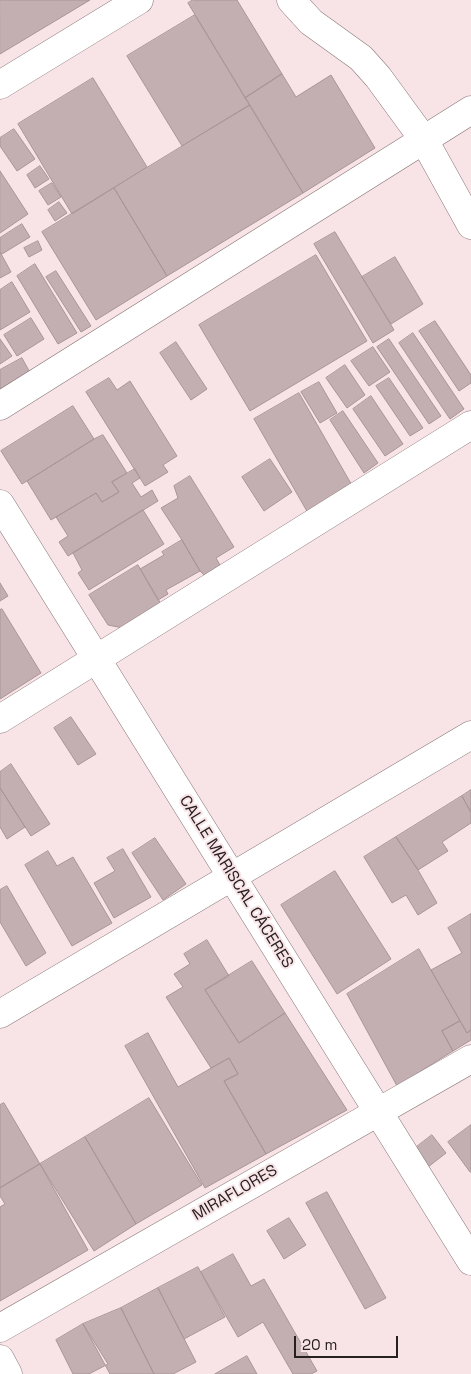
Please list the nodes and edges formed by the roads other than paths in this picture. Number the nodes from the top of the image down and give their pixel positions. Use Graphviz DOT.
graph roads {
  1 [pos="139,0"];
  2 [pos="291,0"];
  3 [pos="0,85"];
  4 [pos="471,110"];
  5 [pos="424,140"];
  6 [pos="471,225"];
  7 [pos="0,406"];
  8 [pos="471,426"];
  9 [pos="0,504"];
  10 [pos="97,659"];
  11 [pos="0,719"];
  12 [pos="471,735"];
  13 [pos="232,876"];
  14 [pos="0,1014"];
  15 [pos="471,1059"];
  16 [pos="378,1112"];
  17 [pos="471,1261"];
  18 [pos="0,1328"];
  19 [pos="0,1359"];
  20 [pos="8,1374"];
  1 -- 3 [label="street"];
  2 -- 5 [label="street"];
  4 -- 5 [label="street"];
  5 -- 6 [label="street"];
  5 -- 7 [label="street"];
  8 -- 10 [label="street"];
  9 -- 10 [label="street, CALLE MARISCAL CÁCERES"];
  10 -- 11 [label="street"];
  10 -- 13 [label="street, CALLE MARISCAL CÁCERES"];
  12 -- 13 [label="street"];
  13 -- 14 [label="street"];
  13 -- 16 [label="street, CALLE MARISCAL CÁCERES"];
  15 -- 16 [label="street, MIRAFLORES"];
  16 -- 17 [label="street, CALLE MARISCAL CÁCERES"];
  16 -- 18 [label="street, MIRAFLORES"];
  19 -- 20 [label="street"];
}
